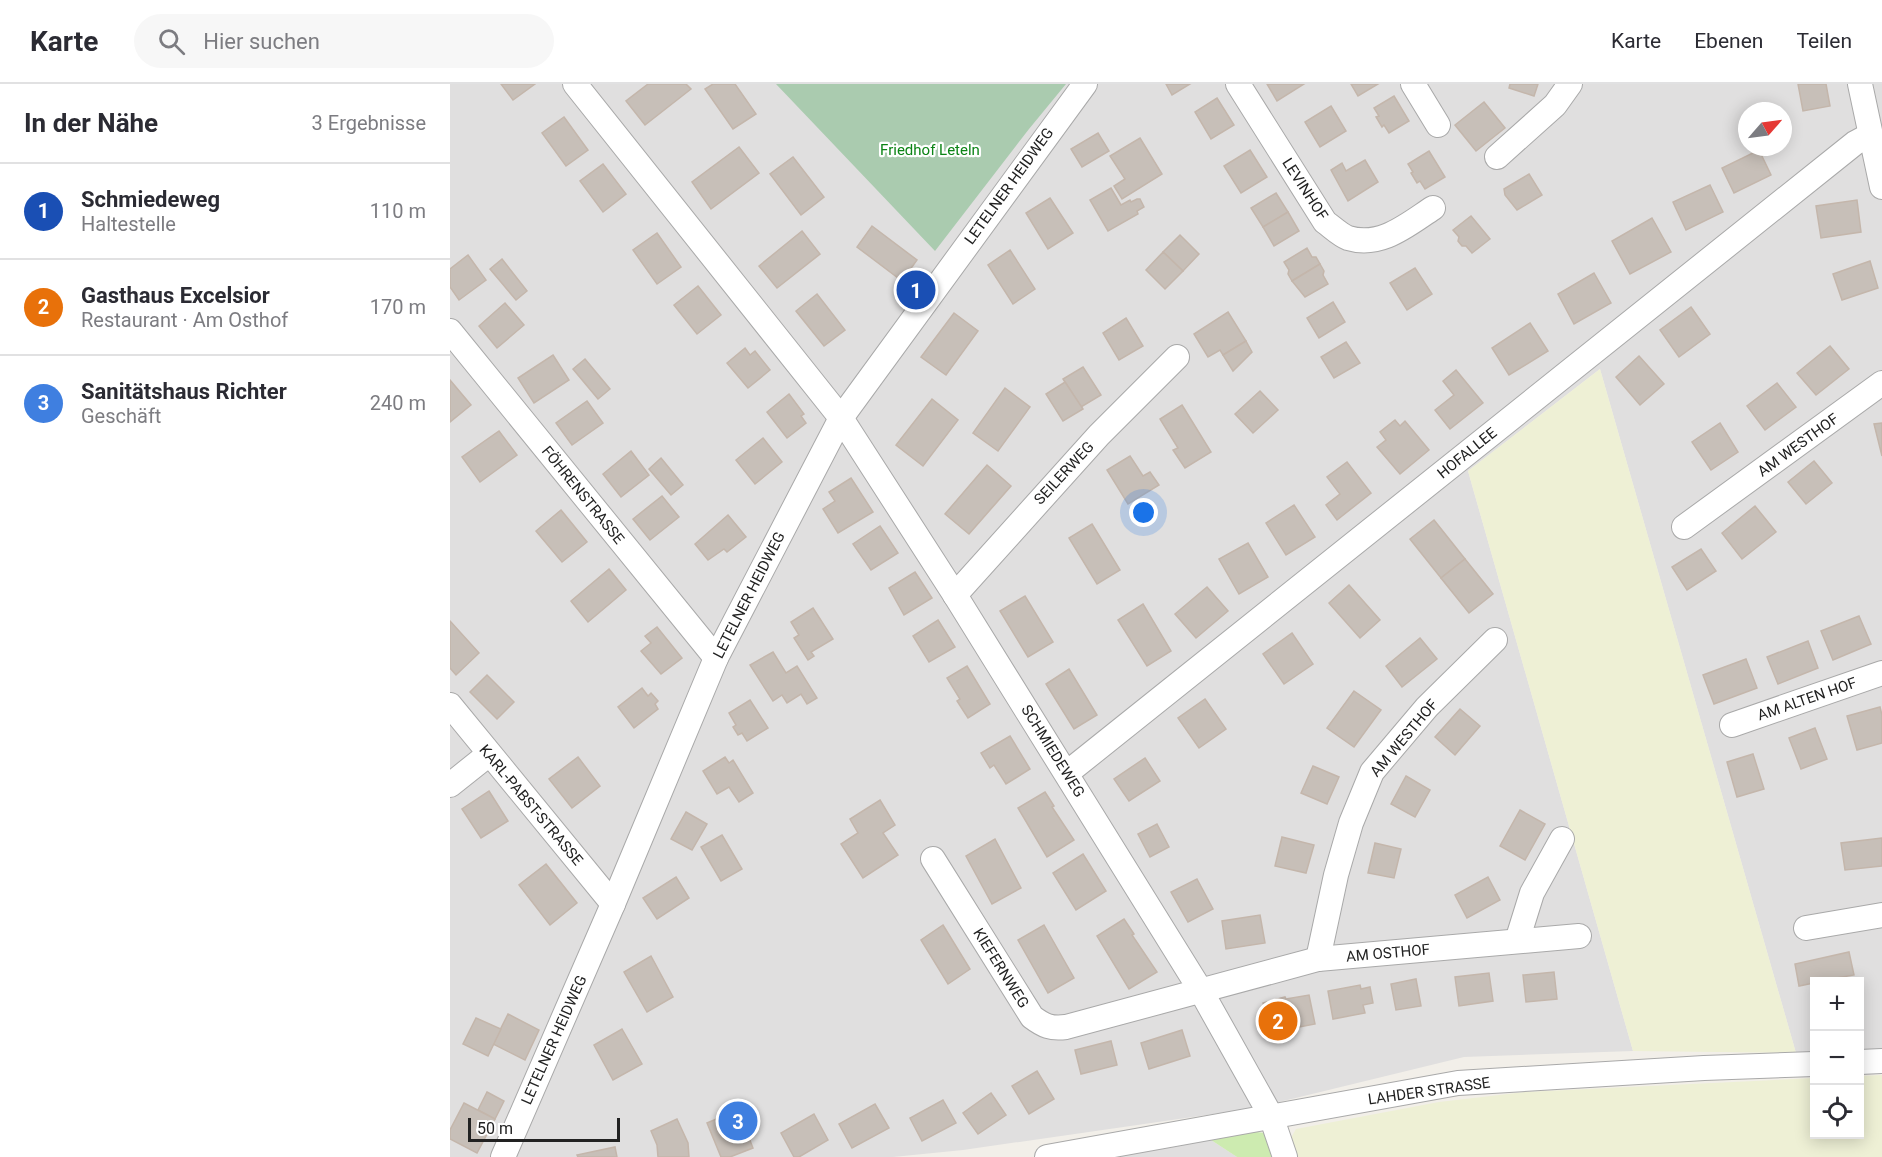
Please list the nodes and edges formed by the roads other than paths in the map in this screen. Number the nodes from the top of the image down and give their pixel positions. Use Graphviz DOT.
graph roads {
  1 [pos="575,84"];
  2 [pos="1085,84"];
  3 [pos="1238,84"];
  4 [pos="1413,84"];
  5 [pos="1570,84"];
  6 [pos="1860,84"];
  7 [pos="1438,125"];
  8 [pos="1873,127"];
  9 [pos="1497,157"];
  10 [pos="1882,187"];
  11 [pos="1433,208"];
  12 [pos="450,331"];
  13 [pos="1177,357"];
  14 [pos="1882,383"];
  15 [pos="840,418"];
  16 [pos="1684,527"];
  17 [pos="955,595"];
  18 [pos="1495,640"];
  19 [pos="716,658"];
  20 [pos="1882,673"];
  21 [pos="450,705"];
  22 [pos="1732,724"];
  23 [pos="489,753"];
  24 [pos="1067,773"];
  25 [pos="450,785"];
  26 [pos="1562,839"];
  27 [pos="933,859"];
  28 [pos="614,904"];
  29 [pos="1882,915"];
  30 [pos="1806,928"];
  31 [pos="1579,936"];
  32 [pos="1517,941"];
  33 [pos="1318,959"];
  34 [pos="1201,991"];
  35 [pos="1882,1061"];
  36 [pos="1864,1062"];
  37 [pos="1810,1064"];
  38 [pos="1271,1116"];
  39 [pos="502,1157"];
  40 [pos="1047,1157"];
  41 [pos="1285,1157"];
  1 -- 15 [label="street, SCHMIEDEWEG"];
  2 -- 15 [label="street, LETELNER HEIDWEG"];
  3 -- 11 [label="street, LEVINHOF"];
  4 -- 7 [label="street"];
  5 -- 9 [label="street"];
  6 -- 8 [label="street"];
  8 -- 10 [label="street"];
  8 -- 24 [label="street, HOFALLEE"];
  12 -- 19 [label="street, FÖHRENSTRASSE"];
  13 -- 17 [label="street, SEILERWEG"];
  14 -- 16 [label="street, AM WESTHOF"];
  15 -- 17 [label="street, SCHMIEDEWEG"];
  15 -- 19 [label="street, LETELNER HEIDWEG"];
  17 -- 24 [label="street, SCHMIEDEWEG"];
  18 -- 33 [label="street, AM WESTHOF"];
  19 -- 28 [label="street, LETELNER HEIDWEG"];
  20 -- 22 [label="street, AM ALTEN HOF"];
  21 -- 23 [label="street, KARL-PABST-STRASSE"];
  23 -- 25 [label="street"];
  23 -- 28 [label="street, KARL-PABST-STRASSE"];
  24 -- 34 [label="street, SCHMIEDEWEG"];
  26 -- 32 [label="street"];
  27 -- 34 [label="street, KIEFERNWEG"];
  28 -- 39 [label="street, LETELNER HEIDWEG"];
  29 -- 30 [label="street"];
  31 -- 32 [label="street, AM OSTHOF"];
  32 -- 33 [label="street, AM OSTHOF"];
  33 -- 34 [label="street, AM OSTHOF"];
  34 -- 38 [label="street, SCHMIEDEWEG"];
  35 -- 36 [label="street"];
  37 -- 38 [label="street, LAHDER STRASSE"];
  38 -- 40 [label="street, LAHDER STRASSE"];
  38 -- 41 [label="street, SCHMIEDEWEG"];
}
